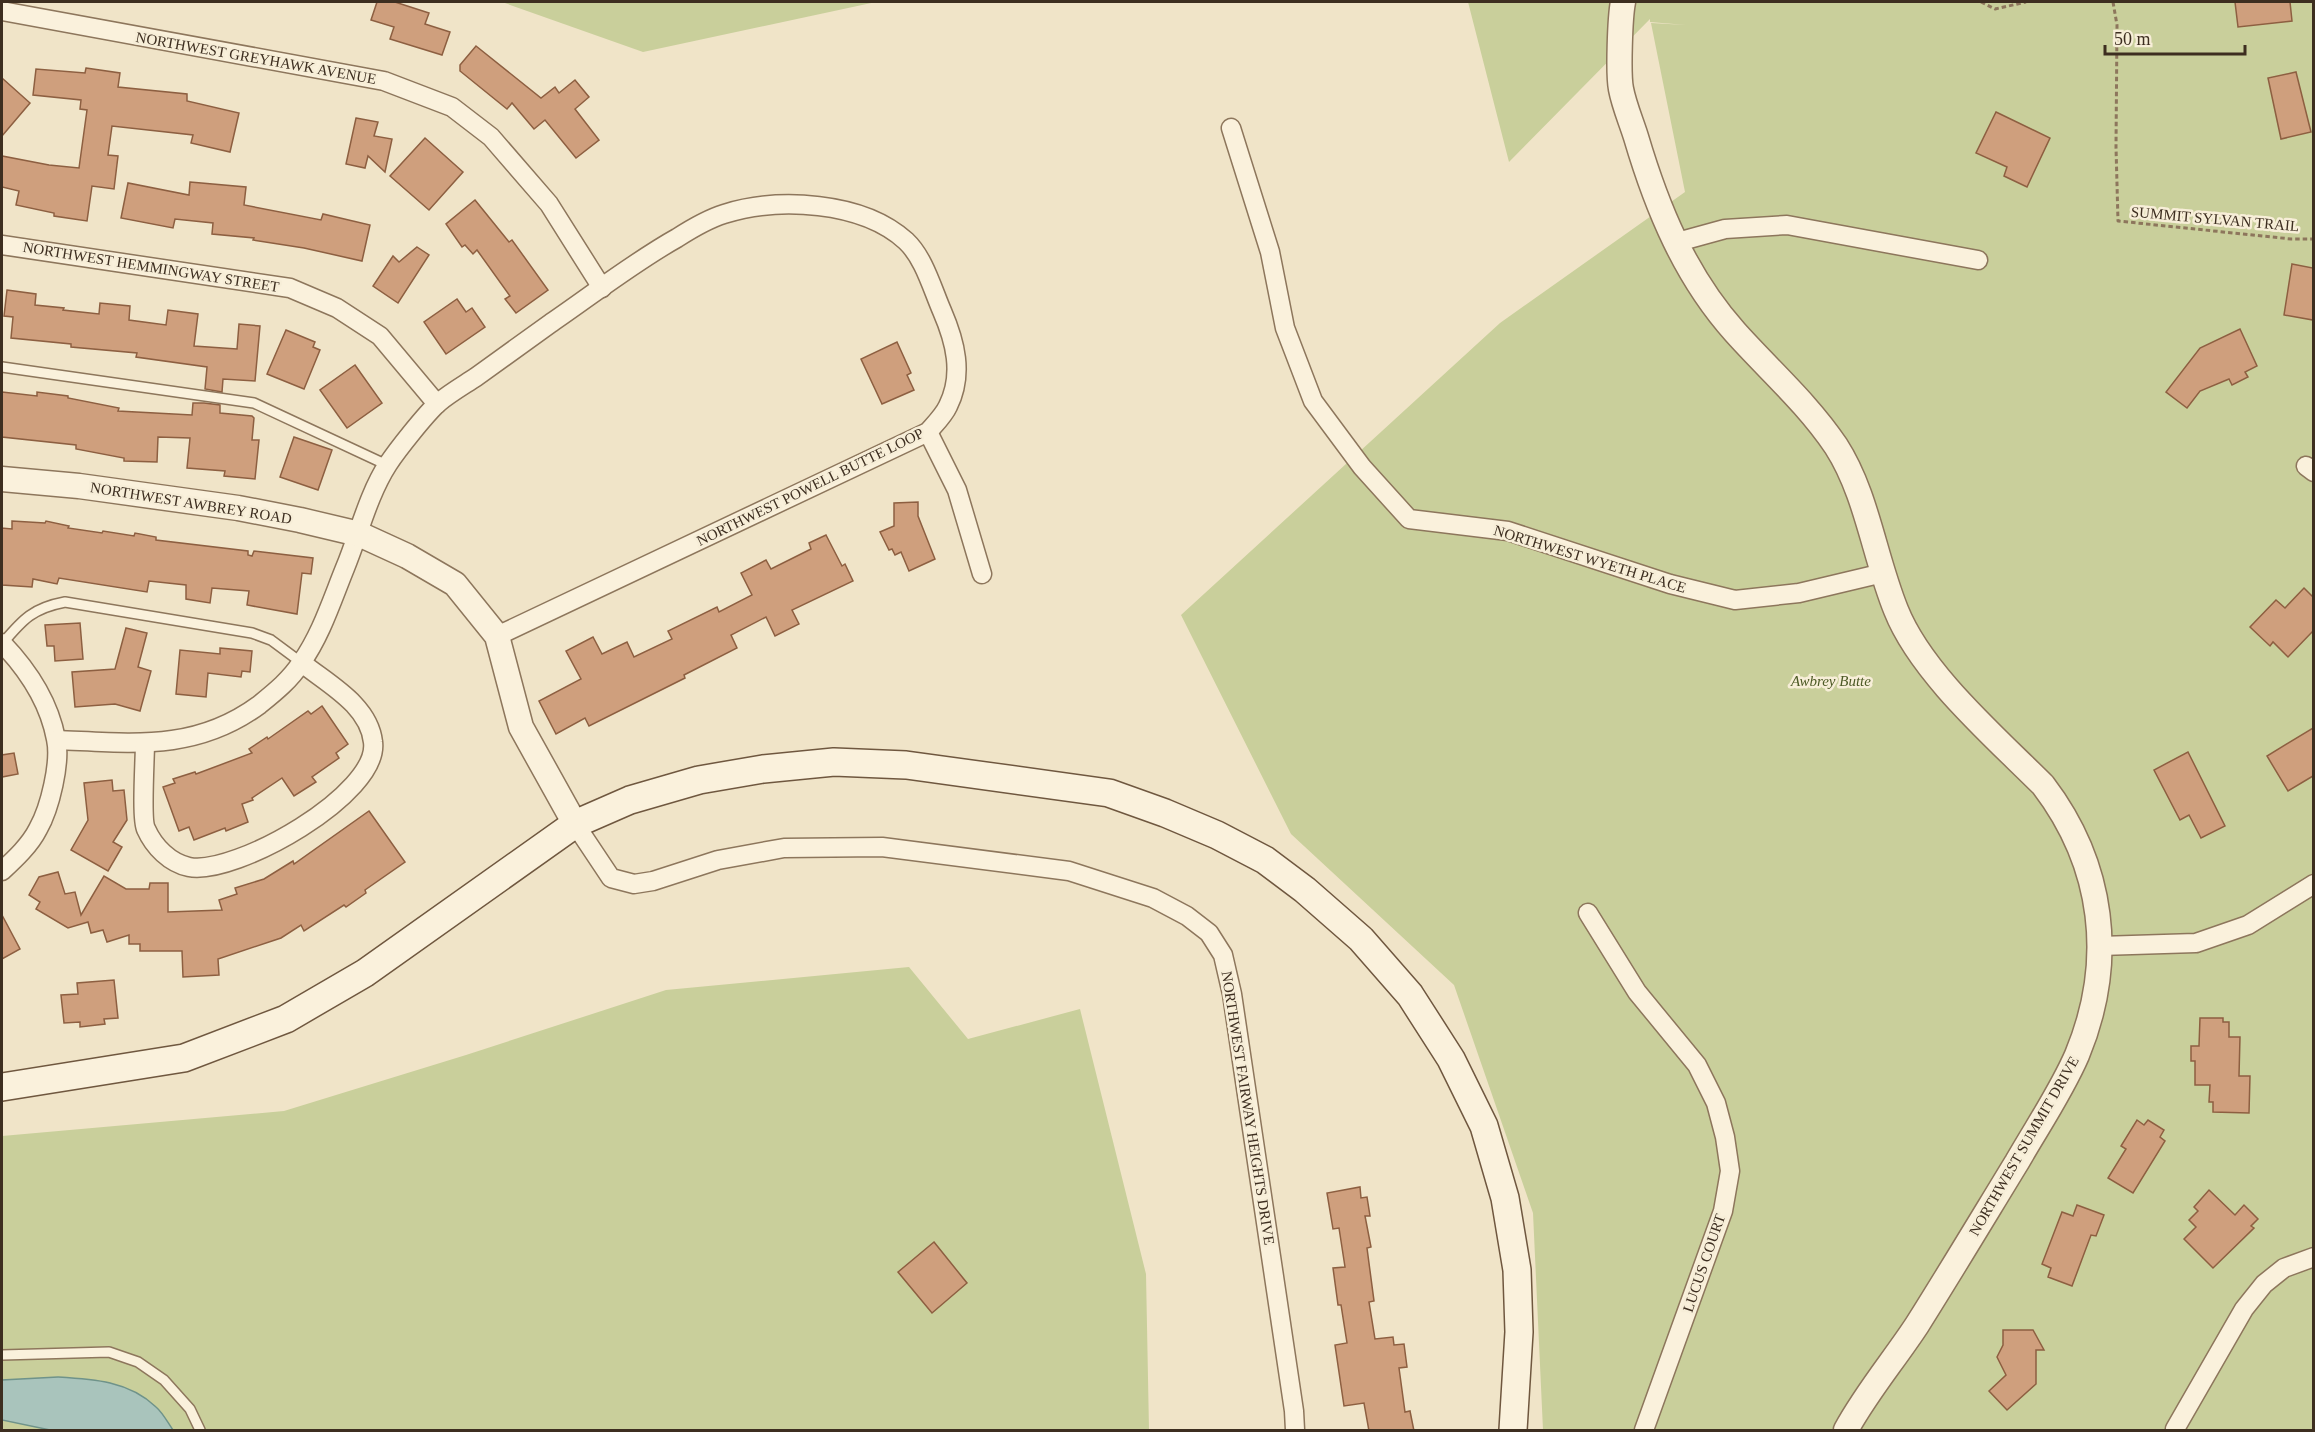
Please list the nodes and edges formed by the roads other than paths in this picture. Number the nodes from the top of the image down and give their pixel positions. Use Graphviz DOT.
graph roads {
  1 [pos="1623,2"];
  2 [pos="6,12"];
  3 [pos="1231,128"];
  4 [pos="1674,243"];
  5 [pos="2,244"];
  6 [pos="1978,260"];
  7 [pos="602,288"];
  8 [pos="2,367"];
  9 [pos="437,404"];
  10 [pos="928,432"];
  11 [pos="387,465"];
  12 [pos="2,479"];
  13 [pos="359,534"];
  14 [pos="1882,573"];
  15 [pos="982,574"];
  16 [pos="497,636"];
  17 [pos="2,643"];
  18 [pos="302,663"];
  19 [pos="57,740"];
  20 [pos="145,743"];
  21 [pos="575,824"];
  22 [pos="2,871"];
  23 [pos="2313,884"];
  24 [pos="1588,913"];
  25 [pos="2100,946"];
  26 [pos="2,1087"];
  27 [pos="2313,1257"];
  28 [pos="2,1356"];
  29 [pos="2175,1429"];
  30 [pos="200,1431"];
  31 [pos="1295,1431"];
  32 [pos="1513,1431"];
  33 [pos="1644,1431"];
  34 [pos="1846,1431"];
  1 -- 4 [label="street, NORTHWEST SUMMIT DRIVE"];
  2 -- 7 [label="street, NORTHWEST GREYHAWK AVENUE"];
  3 -- 14 [label="street, NORTHWEST WYETH PLACE"];
  4 -- 6 [label="street"];
  4 -- 14 [label="street, NORTHWEST SUMMIT DRIVE"];
  5 -- 9 [label="street, NORTHWEST HEMMINGWAY STREET"];
  7 -- 9 [label="street, NORTHWEST POWELL BUTTE LOOP"];
  7 -- 10 [label="street, NORTHWEST POWELL BUTTE LOOP"];
  8 -- 11 [label="lane"];
  9 -- 11 [label="street, NORTHWEST POWELL BUTTE LOOP"];
  10 -- 15 [label="street"];
  10 -- 16 [label="street, NORTHWEST POWELL BUTTE LOOP"];
  11 -- 13 [label="street, NORTHWEST POWELL BUTTE LOOP"];
  12 -- 13 [label="street, NORTHWEST AWBREY ROAD"];
  13 -- 16 [label="street, NORTHWEST AWBREY ROAD"];
  13 -- 18 [label="street, NORTHWEST POWELL BUTTE LOOP"];
  14 -- 25 [label="street, NORTHWEST SUMMIT DRIVE"];
  16 -- 21 [label="street, NORTHWEST AWBREY ROAD"];
  17 -- 18 [label="lane"];
  17 -- 19 [label="street"];
  18 -- 20 [label="street, NORTHWEST POWELL BUTTE LOOP"];
  18 -- 20 [label="street"];
  19 -- 20 [label="street, NORTHWEST POWELL BUTTE LOOP"];
  19 -- 22 [label="street"];
  21 -- 26 [label="main road"];
  21 -- 31 [label="street, NORTHWEST FAIRWAY HEIGHTS DRIVE"];
  21 -- 32 [label="main road"];
  23 -- 25 [label="street"];
  24 -- 33 [label="street, LUCUS COURT"];
  25 -- 34 [label="street, NORTHWEST SUMMIT DRIVE"];
  27 -- 29 [label="street"];
  28 -- 30 [label="lane"];
}
